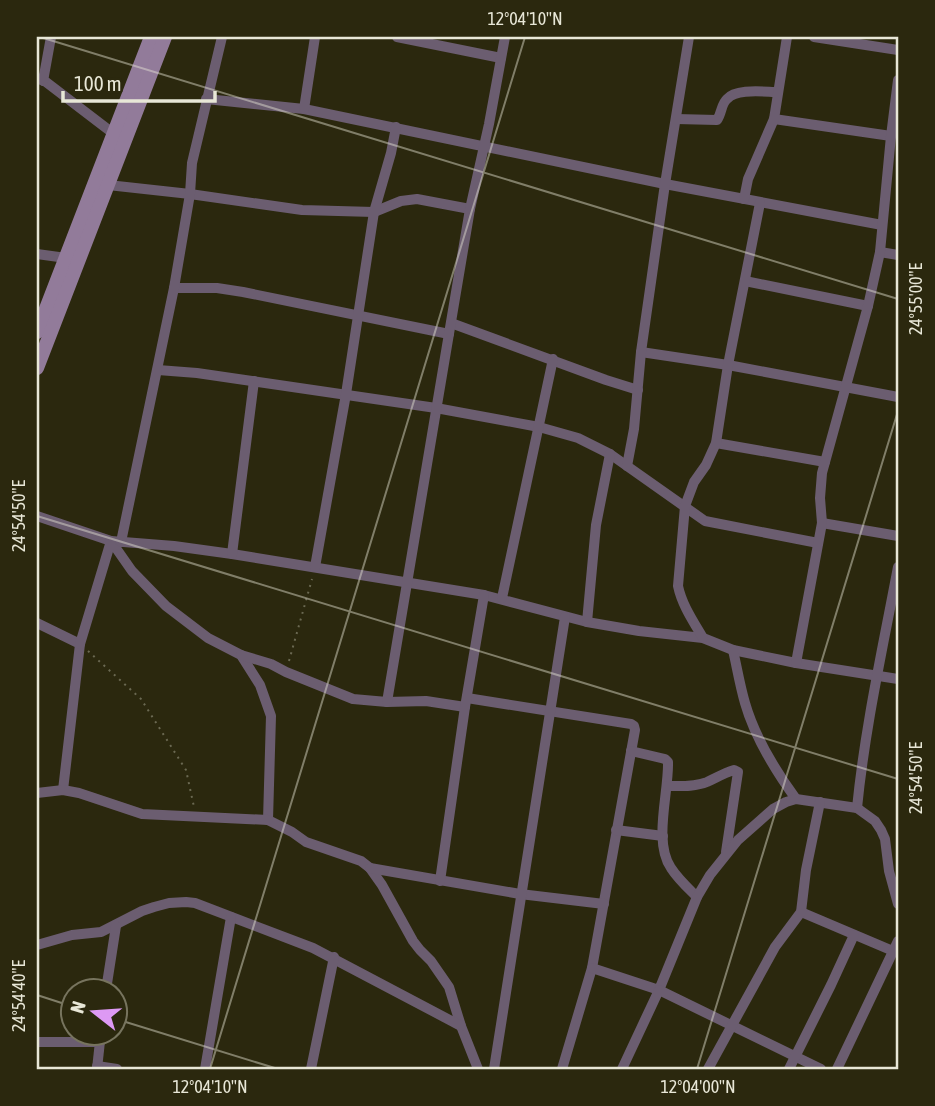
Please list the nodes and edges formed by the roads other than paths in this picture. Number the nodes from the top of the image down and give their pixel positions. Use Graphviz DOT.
graph roads {
  1 [pos="51,37"];
  2 [pos="151,37"];
  3 [pos="165,37"];
  4 [pos="222,37"];
  5 [pos="315,37"];
  6 [pos="397,37"];
  7 [pos="505,37"];
  8 [pos="689,37"];
  9 [pos="786,37"];
  10 [pos="814,37"];
  11 [pos="898,50"];
  12 [pos="501,58"];
  13 [pos="40,79"];
  14 [pos="898,80"];
  15 [pos="778,92"];
  16 [pos="137,93"];
  17 [pos="206,99"];
  18 [pos="304,109"];
  19 [pos="896,111"];
  20 [pos="676,119"];
  21 [pos="774,119"];
  22 [pos="396,127"];
  23 [pos="114,134"];
  24 [pos="891,136"];
  25 [pos="483,147"];
  26 [pos="665,184"];
  27 [pos="108,185"];
  28 [pos="190,194"];
  29 [pos="744,199"];
  30 [pos="760,202"];
  31 [pos="470,209"];
  32 [pos="374,212"];
  33 [pos="882,225"];
  34 [pos="880,252"];
  35 [pos="37,254"];
  36 [pos="898,255"];
  37 [pos="66,258"];
  38 [pos="745,281"];
  39 [pos="174,288"];
  40 [pos="869,306"];
  41 [pos="359,315"];
  42 [pos="450,328"];
  43 [pos="37,332"];
  44 [pos="641,352"];
  45 [pos="553,359"];
  46 [pos="728,365"];
  47 [pos="37,368"];
  48 [pos="158,370"];
  49 [pos="254,381"];
  50 [pos="845,387"];
  51 [pos="638,390"];
  52 [pos="346,394"];
  53 [pos="898,397"];
  54 [pos="436,408"];
  55 [pos="539,427"];
  56 [pos="716,443"];
  57 [pos="610,454"];
  58 [pos="825,462"];
  59 [pos="627,466"];
  60 [pos="685,506"];
  61 [pos="37,516"];
  62 [pos="822,523"];
  63 [pos="898,536"];
  64 [pos="116,541"];
  65 [pos="818,543"];
  66 [pos="232,554"];
  67 [pos="315,567"];
  68 [pos="898,567"];
  69 [pos="406,583"];
  70 [pos="484,595"];
  71 [pos="502,598"];
  72 [pos="565,617"];
  73 [pos="587,622"];
  74 [pos="37,623"];
  75 [pos="703,638"];
  76 [pos="80,644"];
  77 [pos="733,650"];
  78 [pos="241,655"];
  79 [pos="796,663"];
  80 [pos="877,675"];
  81 [pos="898,679"];
  82 [pos="387,702"];
  83 [pos="466,703"];
  84 [pos="551,711"];
  85 [pos="631,751"];
  86 [pos="667,786"];
  87 [pos="63,790"];
  88 [pos="37,793"];
  89 [pos="796,799"];
  90 [pos="820,802"];
  91 [pos="857,808"];
  92 [pos="268,820"];
  93 [pos="616,830"];
  94 [pos="663,836"];
  95 [pos="725,856"];
  96 [pos="370,869"];
  97 [pos="440,881"];
  98 [pos="520,894"];
  99 [pos="697,897"];
  100 [pos="604,904"];
  101 [pos="898,904"];
  102 [pos="801,912"];
  103 [pos="231,917"];
  104 [pos="116,926"];
  105 [pos="854,935"];
  106 [pos="37,944"];
  107 [pos="896,946"];
  108 [pos="334,957"];
  109 [pos="592,968"];
  110 [pos="108,976"];
  111 [pos="659,990"];
  112 [pos="731,1025"];
  113 [pos="461,1026"];
  114 [pos="60,1040"];
  115 [pos="37,1042"];
  116 [pos="100,1046"];
  117 [pos="795,1057"];
  118 [pos="97,1068"];
  119 [pos="117,1069"];
  120 [pos="205,1069"];
  121 [pos="310,1069"];
  122 [pos="478,1069"];
  123 [pos="494,1069"];
  124 [pos="562,1069"];
  125 [pos="622,1069"];
  126 [pos="708,1069"];
  127 [pos="789,1069"];
  128 [pos="821,1069"];
  129 [pos="837,1069"];
  1 -- 13 [label="street"];
  2 -- 16 [label="street"];
  3 -- 16 [label="street"];
  4 -- 17 [label="street"];
  5 -- 18 [label="street"];
  6 -- 12 [label="street"];
  7 -- 12 [label="street"];
  8 -- 20 [label="street"];
  9 -- 15 [label="street"];
  10 -- 11 [label="street"];
  12 -- 25 [label="street"];
  13 -- 23 [label="street"];
  14 -- 19 [label="street"];
  15 -- 20 [label="street"];
  15 -- 21 [label="street"];
  16 -- 23 [label="street"];
  16 -- 27 [label="street"];
  17 -- 18 [label="street"];
  17 -- 28 [label="street"];
  18 -- 22 [label="street"];
  19 -- 24 [label="street"];
  20 -- 26 [label="street"];
  21 -- 24 [label="street"];
  21 -- 29 [label="street"];
  22 -- 25 [label="street"];
  22 -- 32 [label="street"];
  23 -- 37 [label="street"];
  24 -- 33 [label="street"];
  25 -- 26 [label="street"];
  25 -- 31 [label="street"];
  26 -- 29 [label="street"];
  26 -- 44 [label="street"];
  27 -- 28 [label="street"];
  27 -- 47 [label="street"];
  28 -- 32 [label="street"];
  28 -- 39 [label="street"];
  29 -- 30 [label="street"];
  30 -- 33 [label="street"];
  30 -- 38 [label="street"];
  31 -- 32 [label="street"];
  31 -- 42 [label="street"];
  32 -- 41 [label="street"];
  33 -- 34 [label="street"];
  34 -- 36 [label="street"];
  34 -- 40 [label="street"];
  35 -- 37 [label="street"];
  37 -- 43 [label="street"];
  38 -- 40 [label="street"];
  38 -- 46 [label="street"];
  39 -- 41 [label="street"];
  39 -- 48 [label="street"];
  40 -- 50 [label="street"];
  41 -- 42 [label="street"];
  41 -- 52 [label="street"];
  42 -- 45 [label="street"];
  42 -- 54 [label="street"];
  44 -- 46 [label="street"];
  44 -- 51 [label="street"];
  45 -- 51 [label="street"];
  45 -- 55 [label="street"];
  46 -- 50 [label="street"];
  46 -- 56 [label="street"];
  48 -- 49 [label="street"];
  48 -- 64 [label="street"];
  49 -- 52 [label="street"];
  49 -- 66 [label="street"];
  50 -- 53 [label="street"];
  50 -- 58 [label="street"];
  51 -- 59 [label="street"];
  52 -- 54 [label="street"];
  52 -- 67 [label="street"];
  54 -- 55 [label="street"];
  54 -- 69 [label="street"];
  55 -- 57 [label="street"];
  55 -- 71 [label="street"];
  56 -- 58 [label="street"];
  56 -- 60 [label="street"];
  57 -- 59 [label="street"];
  57 -- 73 [label="street"];
  58 -- 62 [label="street"];
  59 -- 60 [label="street"];
  60 -- 65 [label="street"];
  60 -- 75 [label="street"];
  61 -- 64 [label="street"];
  62 -- 63 [label="street"];
  62 -- 65 [label="street"];
  64 -- 66 [label="street"];
  64 -- 76 [label="street"];
  64 -- 78 [label="street"];
  65 -- 79 [label="street"];
  66 -- 67 [label="street"];
  67 -- 69 [label="street"];
  68 -- 80 [label="street"];
  69 -- 70 [label="street"];
  69 -- 82 [label="street"];
  70 -- 71 [label="street"];
  70 -- 83 [label="street"];
  71 -- 72 [label="street"];
  72 -- 73 [label="street"];
  72 -- 84 [label="street"];
  73 -- 75 [label="street"];
  74 -- 76 [label="street"];
  75 -- 77 [label="street"];
  76 -- 87 [label="street"];
  77 -- 79 [label="street"];
  77 -- 89 [label="street"];
  78 -- 82 [label="street"];
  78 -- 92 [label="street"];
  79 -- 80 [label="street"];
  80 -- 81 [label="street"];
  80 -- 91 [label="street"];
  82 -- 83 [label="street"];
  83 -- 84 [label="street"];
  83 -- 97 [label="street"];
  84 -- 85 [label="street"];
  84 -- 98 [label="street"];
  85 -- 86 [label="street"];
  85 -- 93 [label="street"];
  86 -- 94 [label="street"];
  86 -- 95 [label="street"];
  87 -- 88 [label="street"];
  87 -- 92 [label="street"];
  89 -- 90 [label="street"];
  89 -- 95 [label="street"];
  90 -- 91 [label="street"];
  90 -- 102 [label="street"];
  91 -- 101 [label="street"];
  92 -- 96 [label="street"];
  93 -- 94 [label="street"];
  93 -- 100 [label="street"];
  94 -- 99 [label="street"];
  95 -- 99 [label="street"];
  96 -- 97 [label="street"];
  96 -- 113 [label="street"];
  97 -- 98 [label="street"];
  98 -- 100 [label="street"];
  98 -- 123 [label="street"];
  99 -- 111 [label="street"];
  100 -- 109 [label="street"];
  102 -- 105 [label="street"];
  102 -- 112 [label="street"];
  103 -- 104 [label="street"];
  103 -- 108 [label="street"];
  103 -- 120 [label="street"];
  104 -- 106 [label="street"];
  104 -- 110 [label="street"];
  105 -- 107 [label="street"];
  105 -- 117 [label="street"];
  107 -- 129 [label="street"];
  108 -- 113 [label="street"];
  108 -- 121 [label="street"];
  109 -- 111 [label="street"];
  109 -- 124 [label="street"];
  111 -- 112 [label="street"];
  111 -- 125 [label="street"];
  112 -- 117 [label="street"];
  112 -- 126 [label="street"];
  113 -- 122 [label="street"];
  114 -- 115 [label="street"];
  116 -- 118 [label="street"];
  117 -- 127 [label="street"];
  117 -- 128 [label="street"];
  118 -- 119 [label="street"];
}
